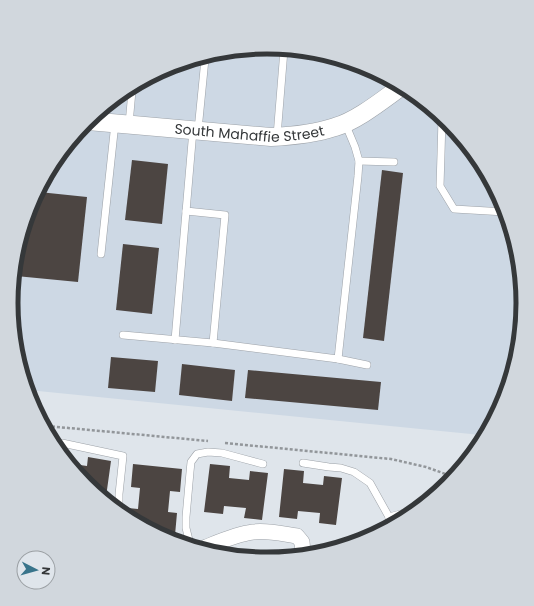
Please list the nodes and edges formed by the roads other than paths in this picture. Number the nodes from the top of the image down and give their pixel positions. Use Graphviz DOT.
graph roads {
  1 [pos="284,55"];
  2 [pos="205,62"];
  3 [pos="396,90"];
  4 [pos="131,95"];
  5 [pos="97,122"];
  6 [pos="345,123"];
  7 [pos="122,124"];
  8 [pos="442,126"];
  9 [pos="196,130"];
  10 [pos="276,137"];
  11 [pos="359,161"];
  12 [pos="394,162"];
  13 [pos="186,210"];
  14 [pos="498,212"];
  15 [pos="102,254"];
  16 [pos="123,335"];
  17 [pos="175,340"];
  18 [pos="213,343"];
  19 [pos="338,359"];
  20 [pos="368,365"];
  21 [pos="62,443"];
  22 [pos="303,463"];
  23 [pos="264,464"];
  24 [pos="119,504"];
  25 [pos="389,520"];
  26 [pos="189,540"];
  27 [pos="213,546"];
  28 [pos="303,549"];
  1 -- 10 [label="lane"];
  2 -- 9 [label="lane"];
  3 -- 6 [label="street, South Mahaffie Street"];
  4 -- 7 [label="lane"];
  5 -- 7 [label="street, South Mahaffie Street"];
  6 -- 10 [label="street, South Mahaffie Street"];
  6 -- 11 [label="lane"];
  7 -- 9 [label="street, South Mahaffie Street"];
  7 -- 15 [label="lane"];
  8 -- 14 [label="lane"];
  9 -- 10 [label="street, South Mahaffie Street"];
  9 -- 13 [label="lane"];
  11 -- 12 [label="lane"];
  11 -- 19 [label="lane"];
  13 -- 17 [label="lane"];
  13 -- 18 [label="lane"];
  16 -- 17 [label="lane"];
  17 -- 18 [label="lane"];
  18 -- 19 [label="lane"];
  19 -- 20 [label="lane"];
  21 -- 24 [label="lane"];
  22 -- 25 [label="lane"];
  23 -- 26 [label="lane"];
  27 -- 28 [label="street"];
}
